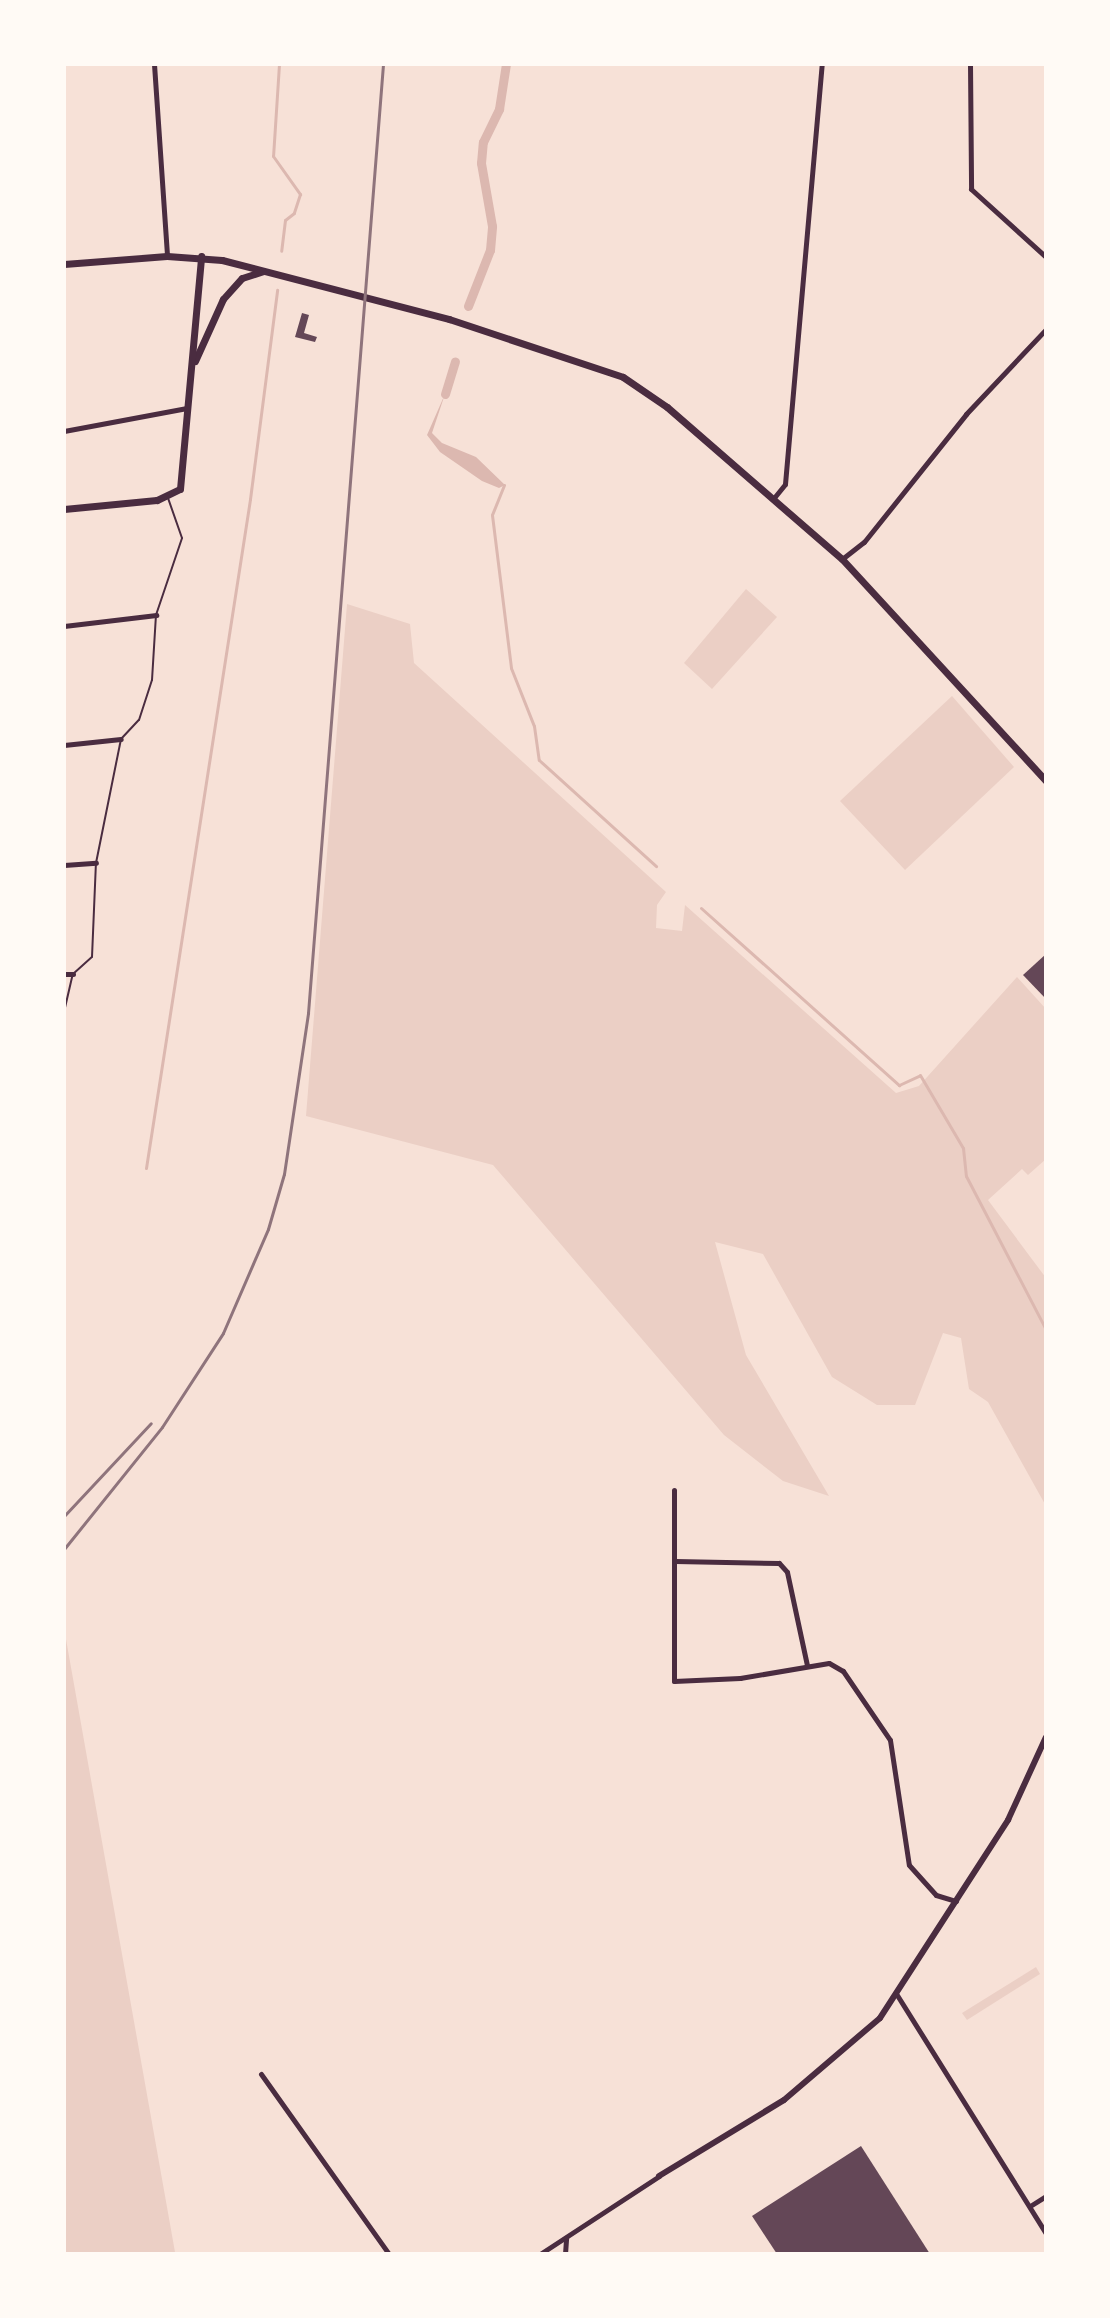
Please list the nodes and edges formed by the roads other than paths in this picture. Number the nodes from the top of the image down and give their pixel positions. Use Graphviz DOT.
graph roads {
  1 [pos="154,64"];
  2 [pos="822,64"];
  3 [pos="970,64"];
  4 [pos="167,256"];
  5 [pos="201,256"];
  6 [pos="1046,257"];
  7 [pos="64,264"];
  8 [pos="278,272"];
  9 [pos="1046,329"];
  10 [pos="190,379"];
  11 [pos="187,408"];
  12 [pos="64,431"];
  13 [pos="168,497"];
  14 [pos="773,499"];
  15 [pos="64,509"];
  16 [pos="842,559"];
  17 [pos="156,615"];
  18 [pos="64,626"];
  19 [pos="121,739"];
  20 [pos="64,745"];
  21 [pos="1046,781"];
  22 [pos="96,863"];
  23 [pos="64,865"];
  24 [pos="64,974"];
  25 [pos="73,974"];
  26 [pos="64,1012"];
  27 [pos="674,1490"];
  28 [pos="675,1561"];
  29 [pos="807,1665"];
  30 [pos="1046,1737"];
  31 [pos="957,1901"];
  32 [pos="897,1995"];
  33 [pos="261,2074"];
  34 [pos="659,2176"];
  35 [pos="1046,2196"];
  36 [pos="1030,2206"];
  37 [pos="1046,2233"];
  38 [pos="566,2237"];
  39 [pos="389,2254"];
  40 [pos="540,2254"];
  41 [pos="565,2254"];
  1 -- 4 [label="street"];
  2 -- 14 [label="street"];
  3 -- 6 [label="street"];
  4 -- 5 [label="main road"];
  4 -- 7 [label="main road"];
  5 -- 8 [label="main road"];
  5 -- 10 [label="main road"];
  8 -- 10 [label="main road"];
  8 -- 14 [label="main road"];
  9 -- 16 [label="street"];
  10 -- 11 [label="main road"];
  11 -- 12 [label="street"];
  11 -- 13 [label="main road"];
  13 -- 15 [label="main road"];
  13 -- 17 [label="lane"];
  14 -- 16 [label="main road"];
  16 -- 21 [label="main road"];
  17 -- 18 [label="street"];
  17 -- 19 [label="lane"];
  19 -- 20 [label="street"];
  19 -- 22 [label="lane"];
  22 -- 23 [label="street"];
  22 -- 25 [label="lane"];
  24 -- 25 [label="street"];
  25 -- 26 [label="lane"];
  27 -- 28 [label="street"];
  28 -- 29 [label="street"];
  28 -- 29 [label="street"];
  29 -- 31 [label="street"];
  30 -- 31 [label="street"];
  31 -- 32 [label="street"];
  32 -- 34 [label="street"];
  32 -- 36 [label="street"];
  33 -- 39 [label="street"];
  34 -- 38 [label="street"];
  35 -- 36 [label="street"];
  36 -- 37 [label="street"];
  38 -- 40 [label="street"];
  38 -- 41 [label="street"];
}
